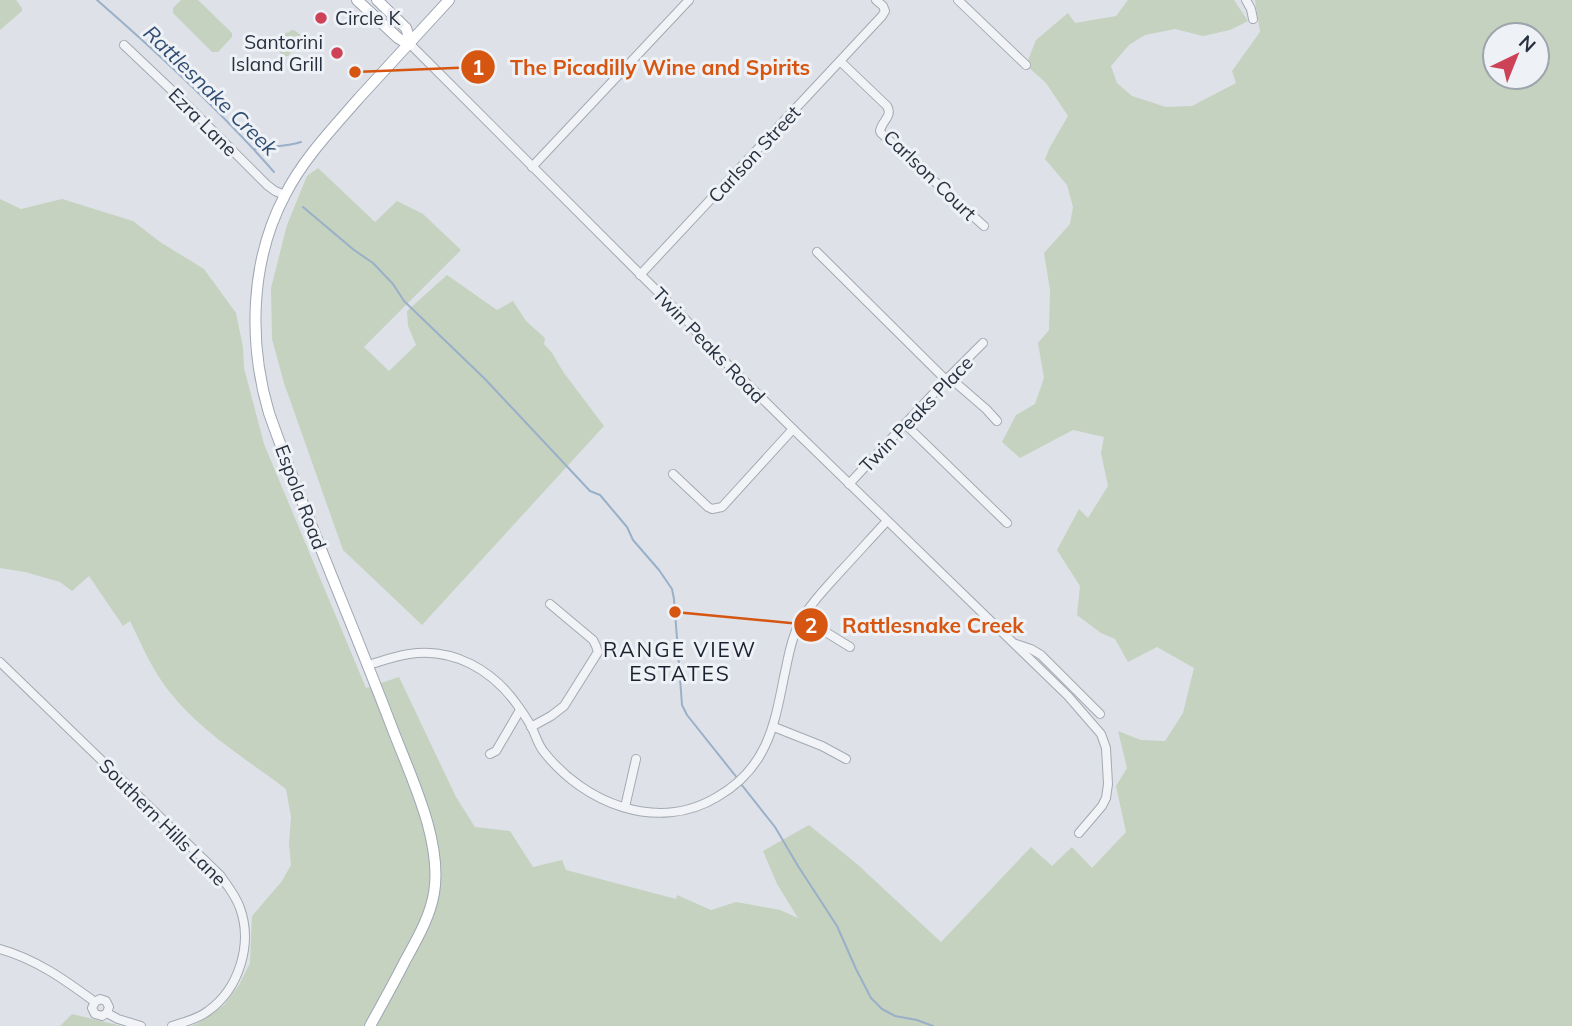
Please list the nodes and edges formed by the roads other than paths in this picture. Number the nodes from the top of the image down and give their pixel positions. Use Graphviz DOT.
graph roads {
  1 [pos="357,0"];
  2 [pos="377,0"];
  3 [pos="449,0"];
  4 [pos="689,0"];
  5 [pos="876,0"];
  6 [pos="958,0"];
  7 [pos="1246,0"];
  8 [pos="1253,19"];
  9 [pos="410,44"];
  10 [pos="124,45"];
  11 [pos="841,62"];
  12 [pos="1026,65"];
  13 [pos="532,167"];
  14 [pos="285,195"];
  15 [pos="984,226"];
  16 [pos="817,253"];
  17 [pos="640,275"];
  18 [pos="983,343"];
  19 [pos="948,378"];
  20 [pos="997,421"];
  21 [pos="905,424"];
  22 [pos="793,429"];
  23 [pos="673,474"];
  24 [pos="849,484"];
  25 [pos="887,521"];
  26 [pos="1007,523"];
  27 [pos="550,604"];
  28 [pos="803,618"];
  29 [pos="1013,643"];
  30 [pos="850,648"];
  31 [pos="0,662"];
  32 [pos="368,664"];
  33 [pos="520,710"];
  34 [pos="1100,714"];
  35 [pos="531,727"];
  36 [pos="774,727"];
  37 [pos="490,754"];
  38 [pos="636,759"];
  39 [pos="846,759"];
  40 [pos="625,807"];
  41 [pos="1079,833"];
  42 [pos="0,949"];
  43 [pos="141,1026"];
  44 [pos="172,1026"];
  45 [pos="370,1026"];
  1 -- 9 [label="main road, Twin Peaks Road"];
  2 -- 9 [label="main road, Twin Peaks Road"];
  3 -- 9 [label="main road, Espola Road"];
  4 -- 13 [label="street"];
  5 -- 11 [label="street, Carlson Street"];
  6 -- 12 [label="street"];
  7 -- 8 [label="street"];
  9 -- 13 [label="street, Twin Peaks Road"];
  9 -- 14 [label="main road, Espola Road"];
  10 -- 14 [label="street, Ezra Lane"];
  11 -- 15 [label="street, Carlson Court"];
  11 -- 17 [label="street, Carlson Street"];
  13 -- 17 [label="street, Twin Peaks Road"];
  14 -- 32 [label="main road, Espola Road"];
  16 -- 19 [label="street"];
  17 -- 22 [label="street, Twin Peaks Road"];
  18 -- 19 [label="street, Twin Peaks Place"];
  19 -- 20 [label="street"];
  19 -- 21 [label="street, Twin Peaks Place"];
  21 -- 24 [label="street, Twin Peaks Place"];
  21 -- 26 [label="street"];
  22 -- 23 [label="street"];
  22 -- 24 [label="street, Twin Peaks Road"];
  24 -- 25 [label="street, Twin Peaks Road"];
  25 -- 28 [label="street"];
  25 -- 29 [label="street, Twin Peaks Road"];
  27 -- 35 [label="street"];
  28 -- 30 [label="street"];
  28 -- 36 [label="street"];
  29 -- 34 [label="street, Twin Peaks Road"];
  29 -- 41 [label="street, Twin Peaks Road"];
  31 -- 44 [label="street, Southern Hills Lane"];
  32 -- 33 [label="street"];
  32 -- 45 [label="main road, Espola Road"];
  33 -- 35 [label="street"];
  33 -- 37 [label="street"];
  35 -- 40 [label="street"];
  36 -- 39 [label="street"];
  36 -- 40 [label="street"];
  38 -- 40 [label="street"];
  42 -- 43 [label="street"];
}
